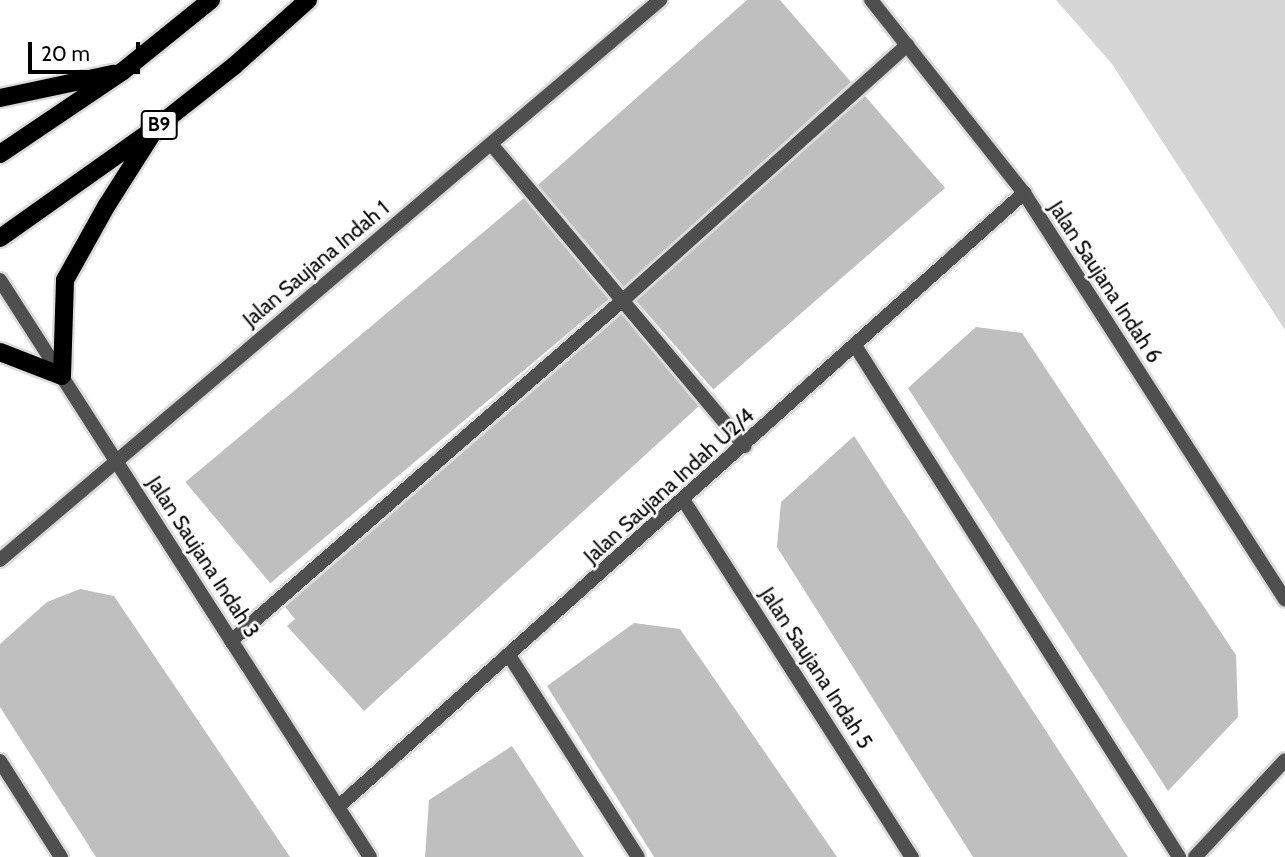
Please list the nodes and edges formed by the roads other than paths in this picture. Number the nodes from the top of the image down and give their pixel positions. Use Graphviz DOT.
graph roads {
  1 [pos="211,0"];
  2 [pos="308,0"];
  3 [pos="660,0"];
  4 [pos="871,0"];
  5 [pos="907,45"];
  6 [pos="122,71"];
  7 [pos="0,98"];
  8 [pos="158,126"];
  9 [pos="492,145"];
  10 [pos="0,154"];
  11 [pos="1024,194"];
  12 [pos="0,239"];
  13 [pos="0,280"];
  14 [pos="622,300"];
  15 [pos="856,347"];
  16 [pos="0,352"];
  17 [pos="62,376"];
  18 [pos="745,446"];
  19 [pos="115,460"];
  20 [pos="684,501"];
  21 [pos="0,561"];
  22 [pos="1285,600"];
  23 [pos="231,641"];
  24 [pos="510,657"];
  25 [pos="1285,760"];
  26 [pos="0,761"];
  27 [pos="338,807"];
  28 [pos="61,857"];
  29 [pos="370,857"];
  30 [pos="638,857"];
  31 [pos="912,857"];
  32 [pos="1179,857"];
  33 [pos="1195,857"];
  1 -- 6 [label="main road"];
  2 -- 8 [label="main road, B9"];
  3 -- 9 [label="street, Jalan Saujana Indah 1"];
  4 -- 5 [label="street, Jalan Saujana Indah 6"];
  5 -- 11 [label="street, Jalan Saujana Indah 6"];
  5 -- 14 [label="street"];
  6 -- 7 [label="main road"];
  6 -- 10 [label="main road"];
  8 -- 12 [label="main road, B9"];
  8 -- 17 [label="main road"];
  9 -- 14 [label="street"];
  9 -- 19 [label="street, Jalan Saujana Indah 1"];
  11 -- 15 [label="street, Jalan Saujana Indah U2/4"];
  11 -- 22 [label="street, Jalan Saujana Indah 6"];
  13 -- 17 [label="street, Jalan Saujana Indah 3"];
  14 -- 18 [label="street"];
  14 -- 23 [label="street"];
  15 -- 18 [label="street, Jalan Saujana Indah U2/4"];
  15 -- 32 [label="street"];
  16 -- 17 [label="main road"];
  17 -- 19 [label="street, Jalan Saujana Indah 3"];
  18 -- 20 [label="street, Jalan Saujana Indah U2/4"];
  19 -- 21 [label="street, Jalan Saujana Indah 1"];
  19 -- 23 [label="street, Jalan Saujana Indah 3"];
  20 -- 24 [label="street, Jalan Saujana Indah U2/4"];
  20 -- 31 [label="street, Jalan Saujana Indah 5"];
  23 -- 27 [label="street, Jalan Saujana Indah 3"];
  24 -- 27 [label="street, Jalan Saujana Indah U2/4"];
  24 -- 30 [label="street"];
  25 -- 33 [label="street"];
  26 -- 28 [label="street"];
  27 -- 29 [label="street, Jalan Saujana Indah 3"];
}
